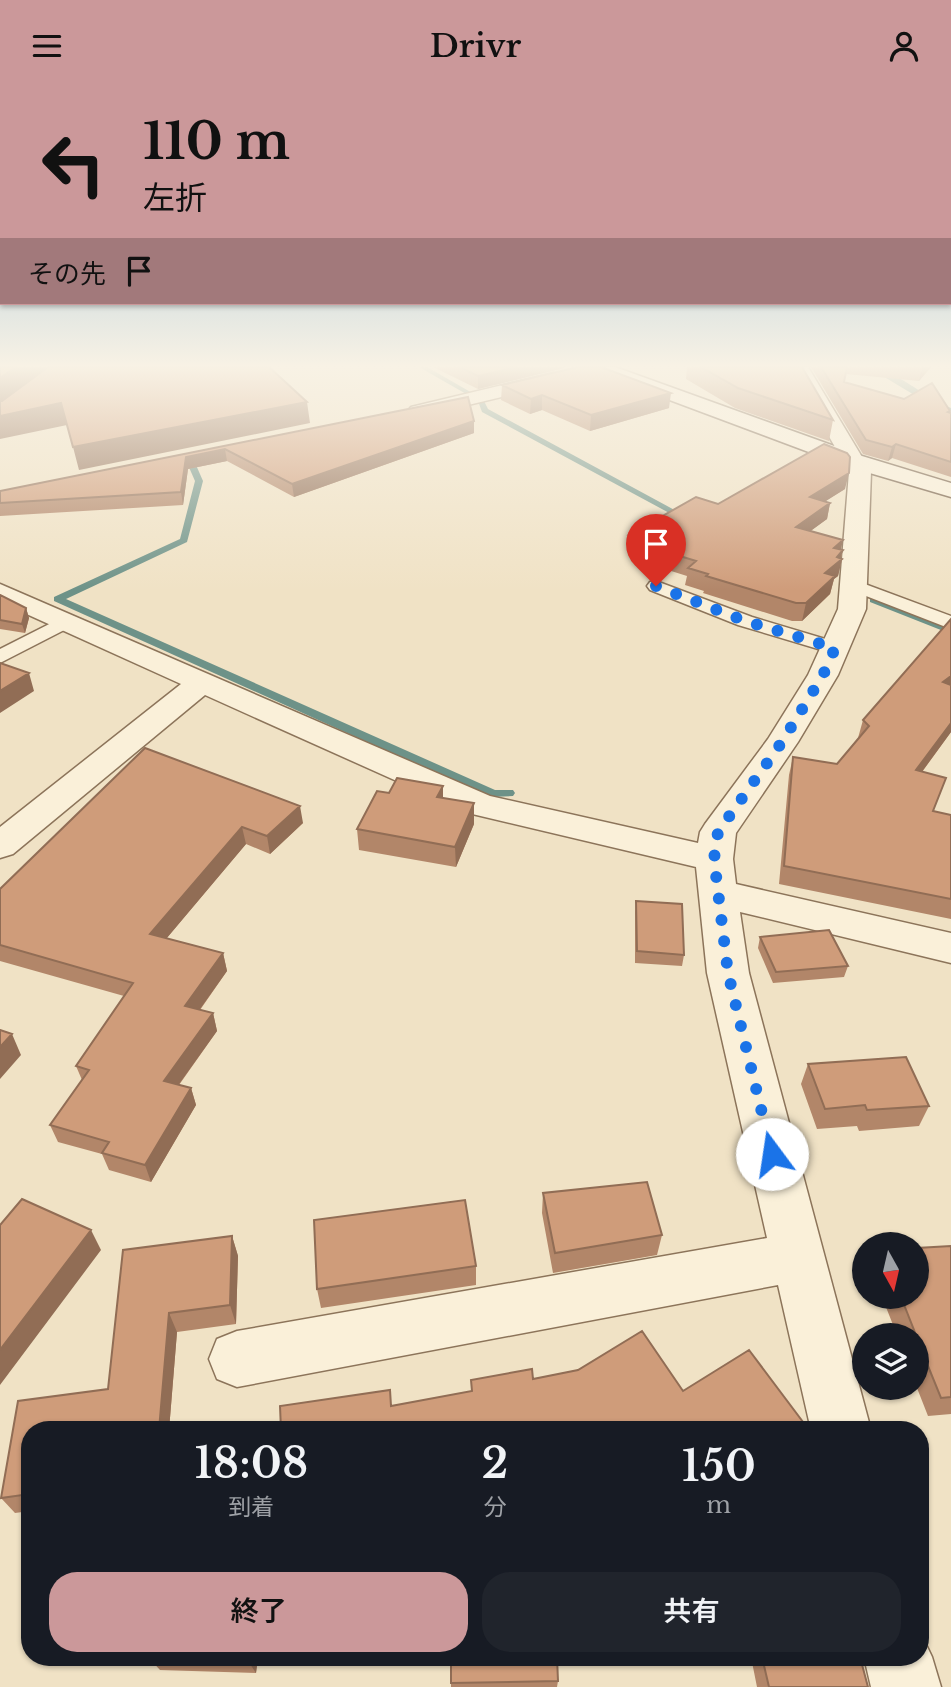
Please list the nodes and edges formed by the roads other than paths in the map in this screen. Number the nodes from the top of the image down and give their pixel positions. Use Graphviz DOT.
graph roads {
  1 [pos="801,441"];
  2 [pos="843,441"];
  3 [pos="854,461"];
  4 [pos="951,490"];
  5 [pos="854,585"];
  6 [pos="656,586"];
  7 [pos="0,592"];
  8 [pos="67,621"];
  9 [pos="951,623"];
  10 [pos="835,648"];
  11 [pos="0,657"];
  12 [pos="202,682"];
  13 [pos="0,846"];
  14 [pos="716,876"];
  15 [pos="951,948"];
  16 [pos="797,1257"];
  17 [pos="237,1359"];
  18 [pos="839,1421"];
  19 [pos="900,1666"];
  20 [pos="906,1687"];
  1 -- 3 [label="street"];
  2 -- 3 [label="street"];
  3 -- 4 [label="street"];
  3 -- 5 [label="street"];
  5 -- 9 [label="lane"];
  5 -- 10 [label="street"];
  6 -- 10 [label="lane"];
  7 -- 8 [label="street"];
  8 -- 11 [label="lane"];
  8 -- 12 [label="street"];
  10 -- 14 [label="street"];
  12 -- 13 [label="street"];
  12 -- 14 [label="street"];
  14 -- 15 [label="street"];
  14 -- 16 [label="street"];
  16 -- 17 [label="street"];
  16 -- 18 [label="street"];
  19 -- 20 [label="street"];
}
